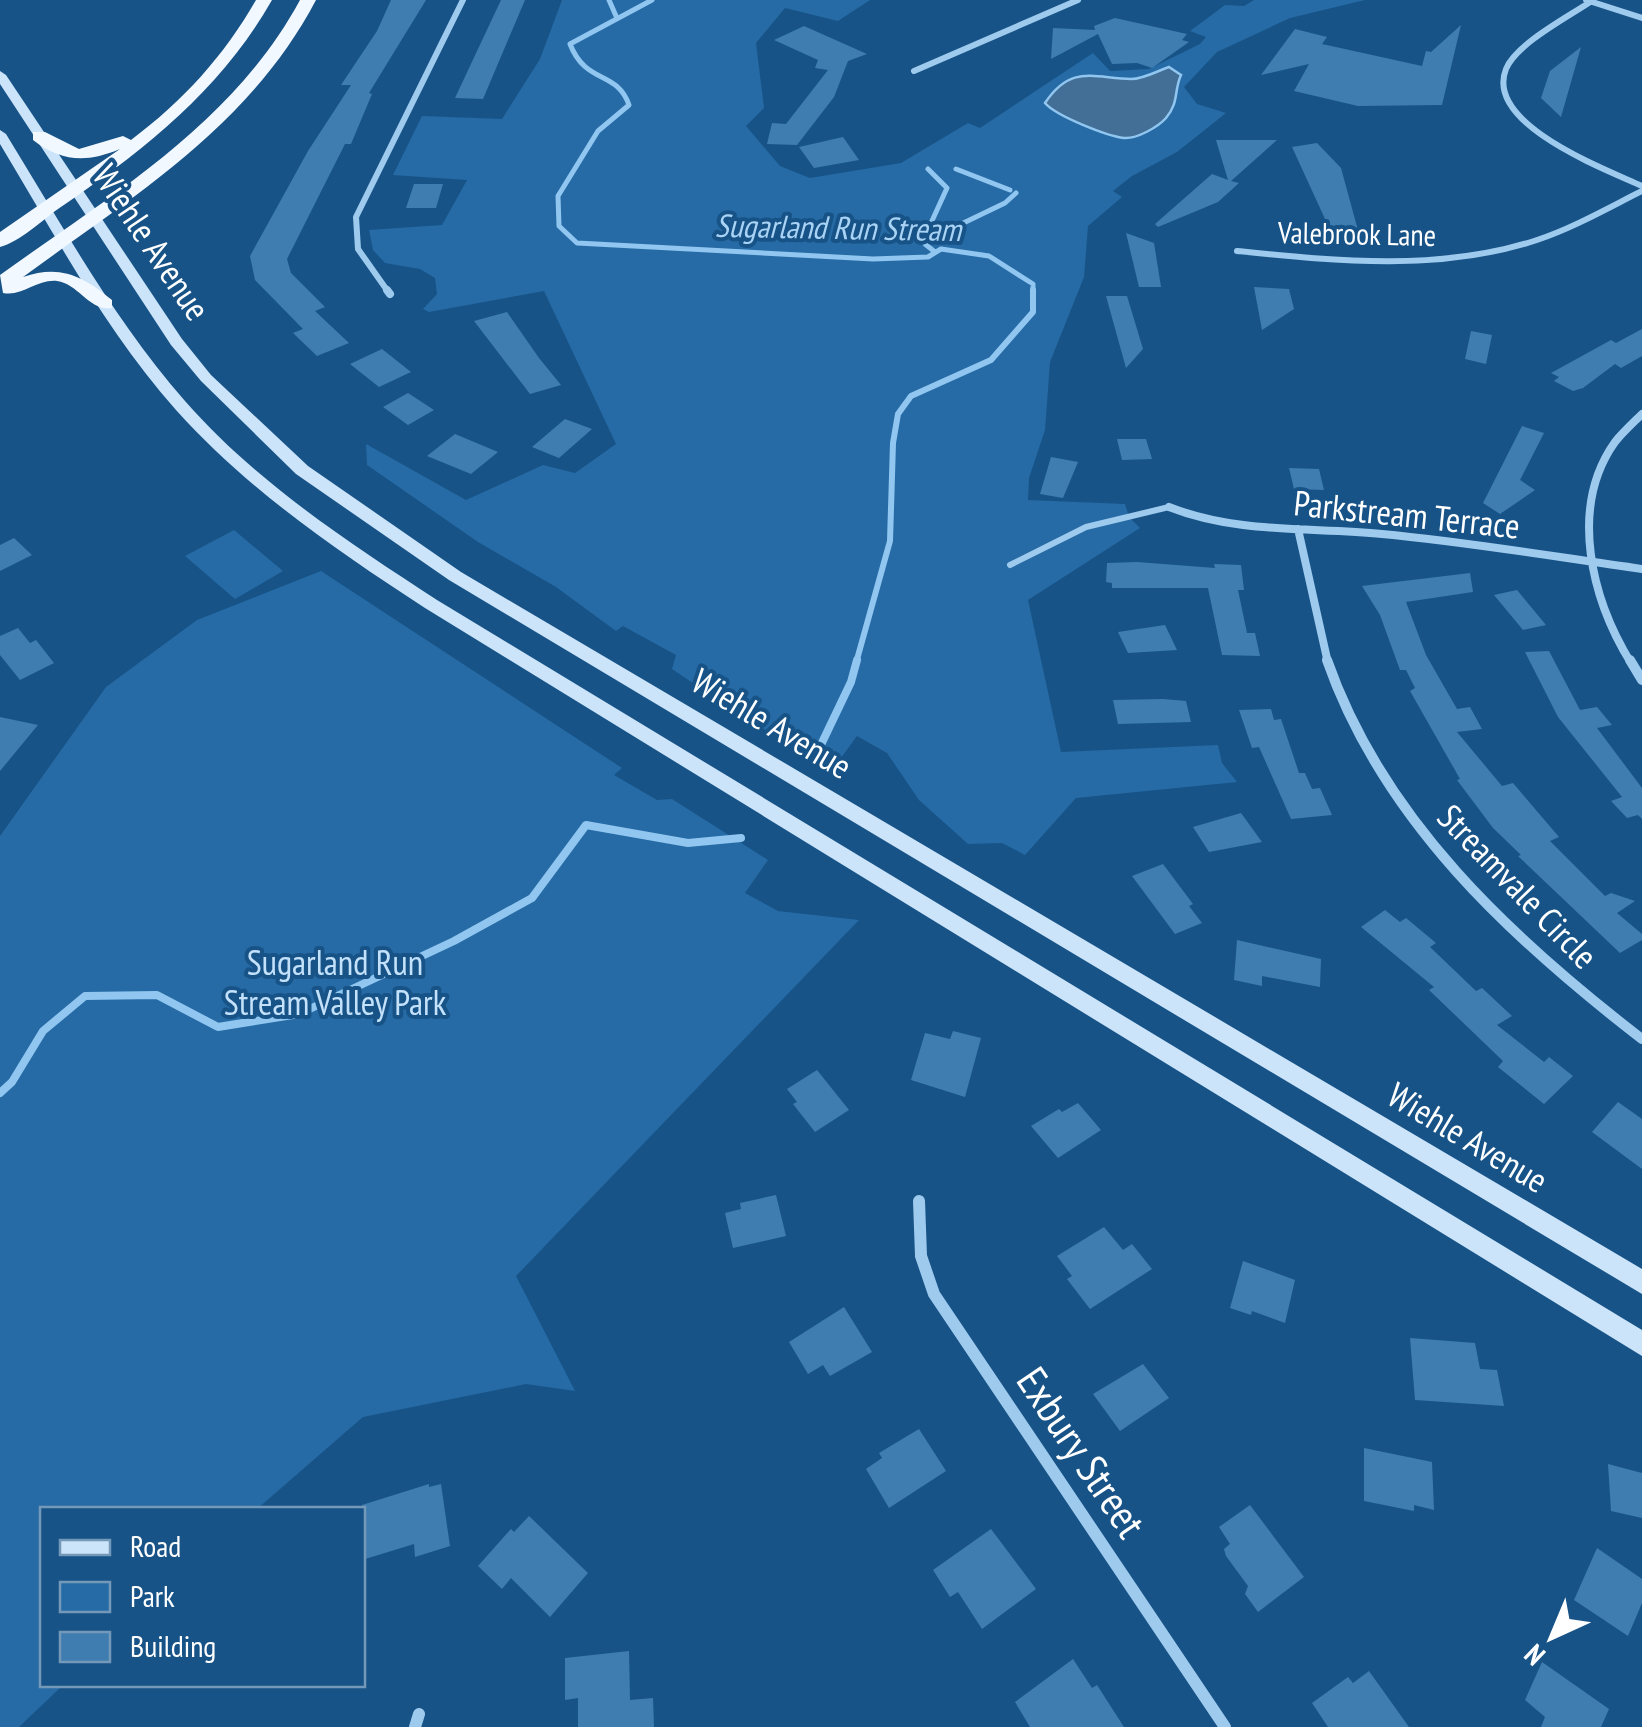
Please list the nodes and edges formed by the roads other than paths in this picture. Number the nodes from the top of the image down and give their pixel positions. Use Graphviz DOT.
graph roads {
  1 [pos="264,0"];
  2 [pos="308,0"];
  3 [pos="463,0"];
  4 [pos="1078,0"];
  5 [pos="1587,1"];
  6 [pos="1642,18"];
  7 [pos="914,70"];
  8 [pos="0,74"];
  9 [pos="184,104"];
  10 [pos="0,134"];
  11 [pos="39,136"];
  12 [pos="1642,188"];
  13 [pos="74,189"];
  14 [pos="46,208"];
  15 [pos="91,216"];
  16 [pos="64,236"];
  17 [pos="0,241"];
  18 [pos="1238,251"];
  19 [pos="0,284"];
  20 [pos="0,294"];
  21 [pos="390,294"];
  22 [pos="105,304"];
  23 [pos="1642,414"];
  24 [pos="1169,508"];
  25 [pos="1298,529"];
  26 [pos="1590,562"];
  27 [pos="1010,565"];
  28 [pos="1642,569"];
  29 [pos="1642,680"];
  30 [pos="1642,1039"];
  31 [pos="919,1201"];
  32 [pos="1642,1282"];
  33 [pos="1642,1344"];
  34 [pos="1225,1727"];
  1 -- 9 [label="highway"];
  2 -- 15 [label="highway"];
  3 -- 21 [label="street"];
  4 -- 7 [label="street"];
  5 -- 6 [label="street"];
  5 -- 12 [label="street"];
  8 -- 11 [label="main road, Wiehle Avenue"];
  9 -- 11 [label="highway"];
  9 -- 13 [label="highway"];
  10 -- 14 [label="main road, Wiehle Avenue"];
  11 -- 13 [label="main road, Wiehle Avenue"];
  12 -- 18 [label="street, Valebrook Lane"];
  13 -- 14 [label="highway"];
  13 -- 15 [label="main road, Wiehle Avenue"];
  14 -- 16 [label="main road, Wiehle Avenue"];
  14 -- 17 [label="highway"];
  15 -- 16 [label="highway"];
  15 -- 32 [label="main road, Wiehle Avenue"];
  16 -- 19 [label="highway"];
  16 -- 22 [label="main road, Wiehle Avenue"];
  20 -- 22 [label="highway"];
  22 -- 33 [label="main road, Wiehle Avenue"];
  23 -- 26 [label="street"];
  24 -- 25 [label="street, Parkstream Terrace"];
  24 -- 27 [label="lane"];
  25 -- 26 [label="street, Parkstream Terrace"];
  25 -- 30 [label="street, Streamvale Circle"];
  26 -- 28 [label="street, Parkstream Terrace"];
  26 -- 29 [label="street"];
  31 -- 34 [label="street, Exbury Street"];
}
